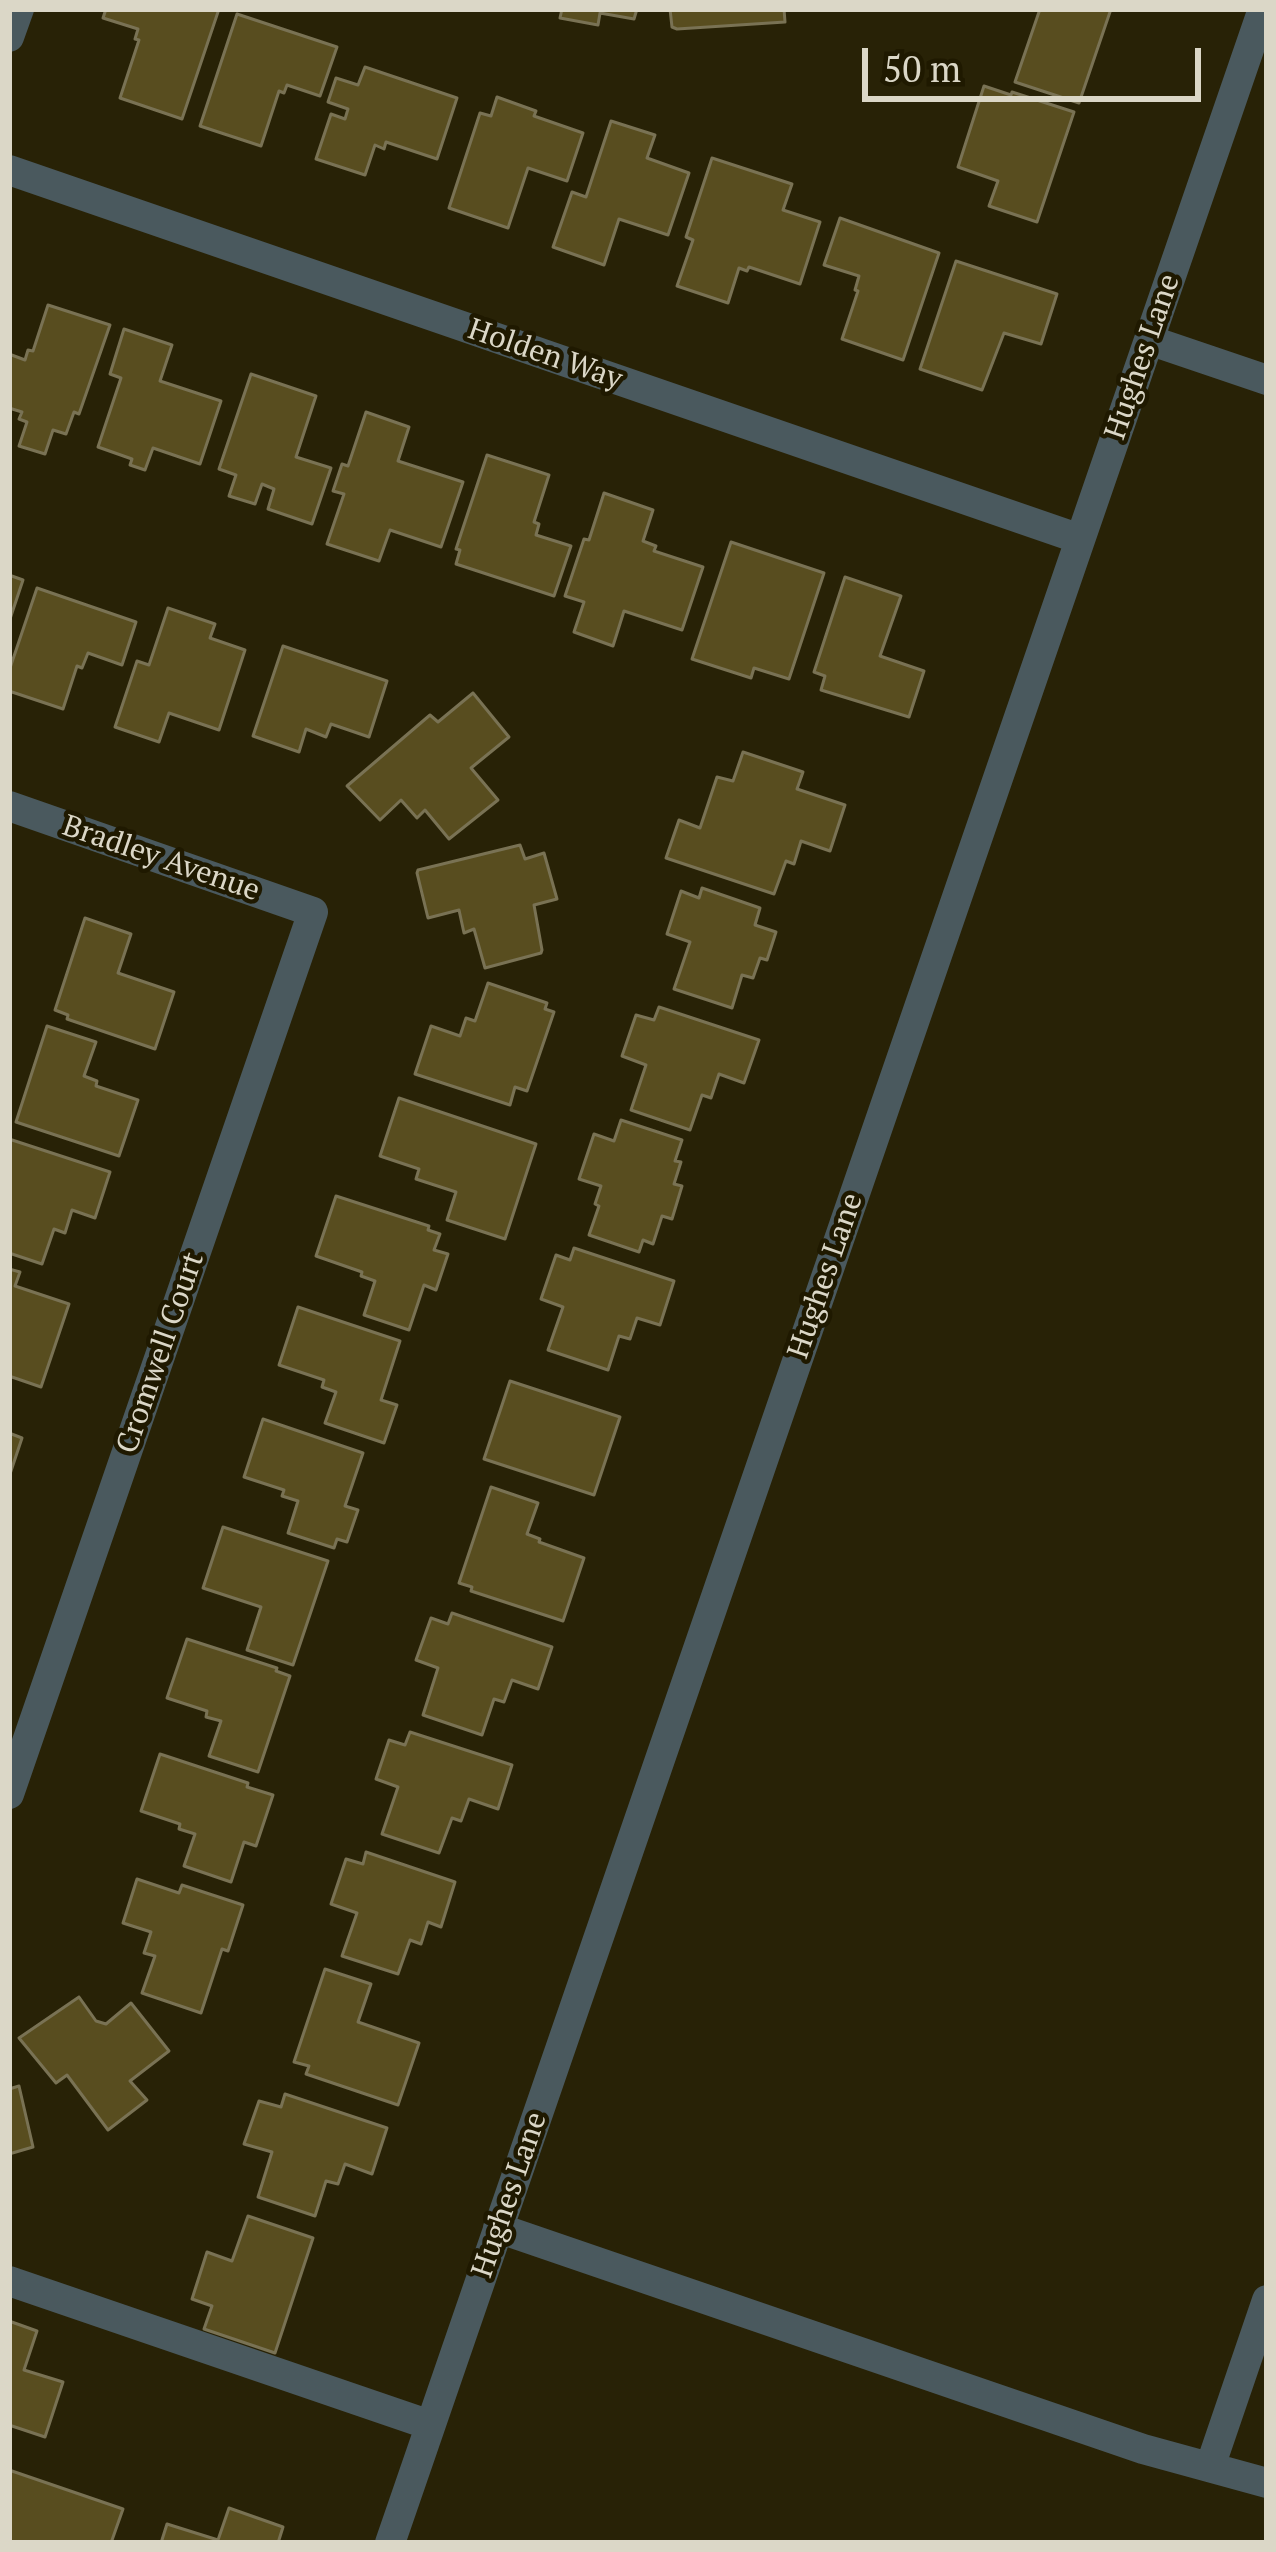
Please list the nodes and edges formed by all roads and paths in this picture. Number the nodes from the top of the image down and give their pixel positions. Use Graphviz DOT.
graph roads {
  1 [pos="19,9"];
  2 [pos="1262,21"];
  3 [pos="9,37"];
  4 [pos="9,170"];
  5 [pos="1149,340"];
  6 [pos="1267,380"];
  7 [pos="1080,539"];
  8 [pos="9,806"];
  9 [pos="313,912"];
  10 [pos="9,1794"];
  11 [pos="498,2228"];
  12 [pos="9,2281"];
  13 [pos="1267,2300"];
  14 [pos="430,2425"];
  15 [pos="1210,2467"];
  16 [pos="1267,2483"];
  17 [pos="390,2543"];
  1 -- 3 [label="street"];
  2 -- 5 [label="street, Hughes Lane"];
  4 -- 7 [label="street, Holden Way"];
  5 -- 6 [label="street"];
  5 -- 7 [label="street, Hughes Lane"];
  7 -- 11 [label="street, Hughes Lane"];
  8 -- 9 [label="street, Bradley Avenue"];
  9 -- 10 [label="street, Cromwell Court"];
  11 -- 14 [label="street, Hughes Lane"];
  11 -- 15 [label="street"];
  12 -- 14 [label="street"];
  13 -- 15 [label="street"];
  14 -- 17 [label="street, Hughes Lane"];
  15 -- 16 [label="street"];
}
